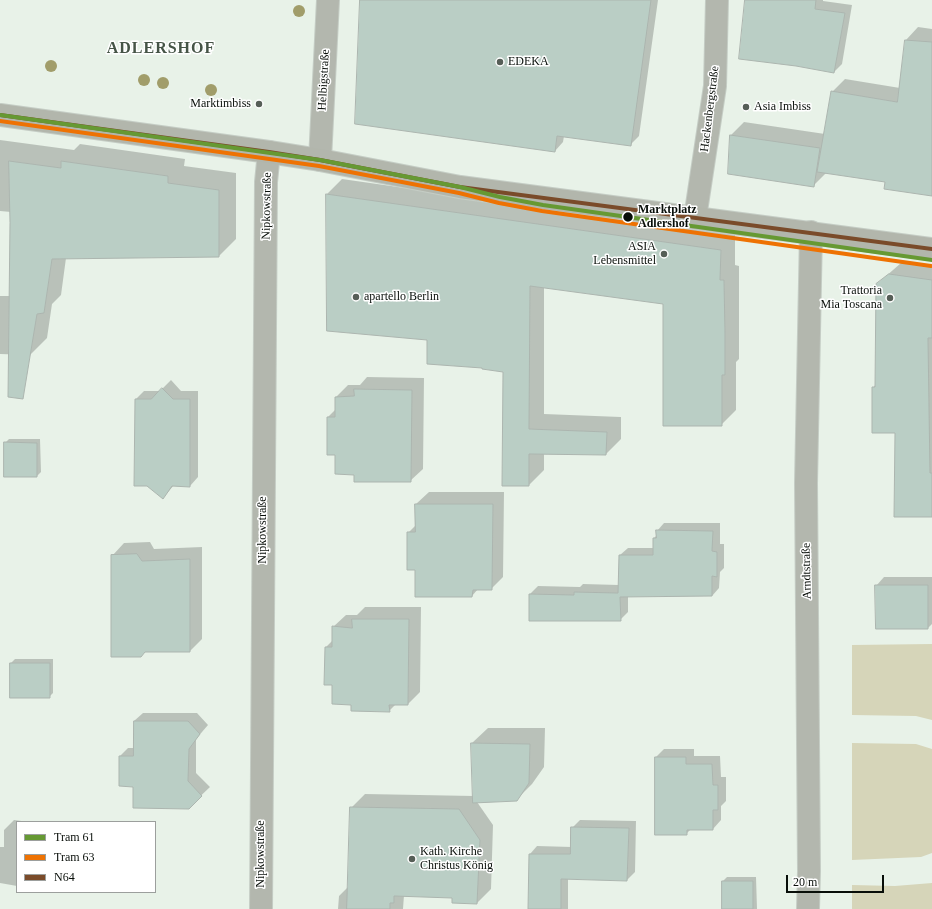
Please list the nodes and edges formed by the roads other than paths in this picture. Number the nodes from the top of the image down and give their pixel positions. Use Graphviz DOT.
graph roads {
  1 [pos="328,0"];
  2 [pos="717,0"];
  3 [pos="0,115"];
  4 [pos="269,152"];
  5 [pos="320,160"];
  6 [pos="695,218"];
  7 [pos="811,232"];
  8 [pos="932,249"];
  9 [pos="261,909"];
  10 [pos="808,909"];
  1 -- 5 [label="street, Helbigstraße"];
  2 -- 6 [label="street, Hackenbergstraße"];
  3 -- 4 [label="street"];
  4 -- 5 [label="street"];
  4 -- 9 [label="street, Nipkowstraße"];
  5 -- 6 [label="street"];
  6 -- 7 [label="street"];
  7 -- 8 [label="street"];
  7 -- 10 [label="street, Arndtstraße"];
}
